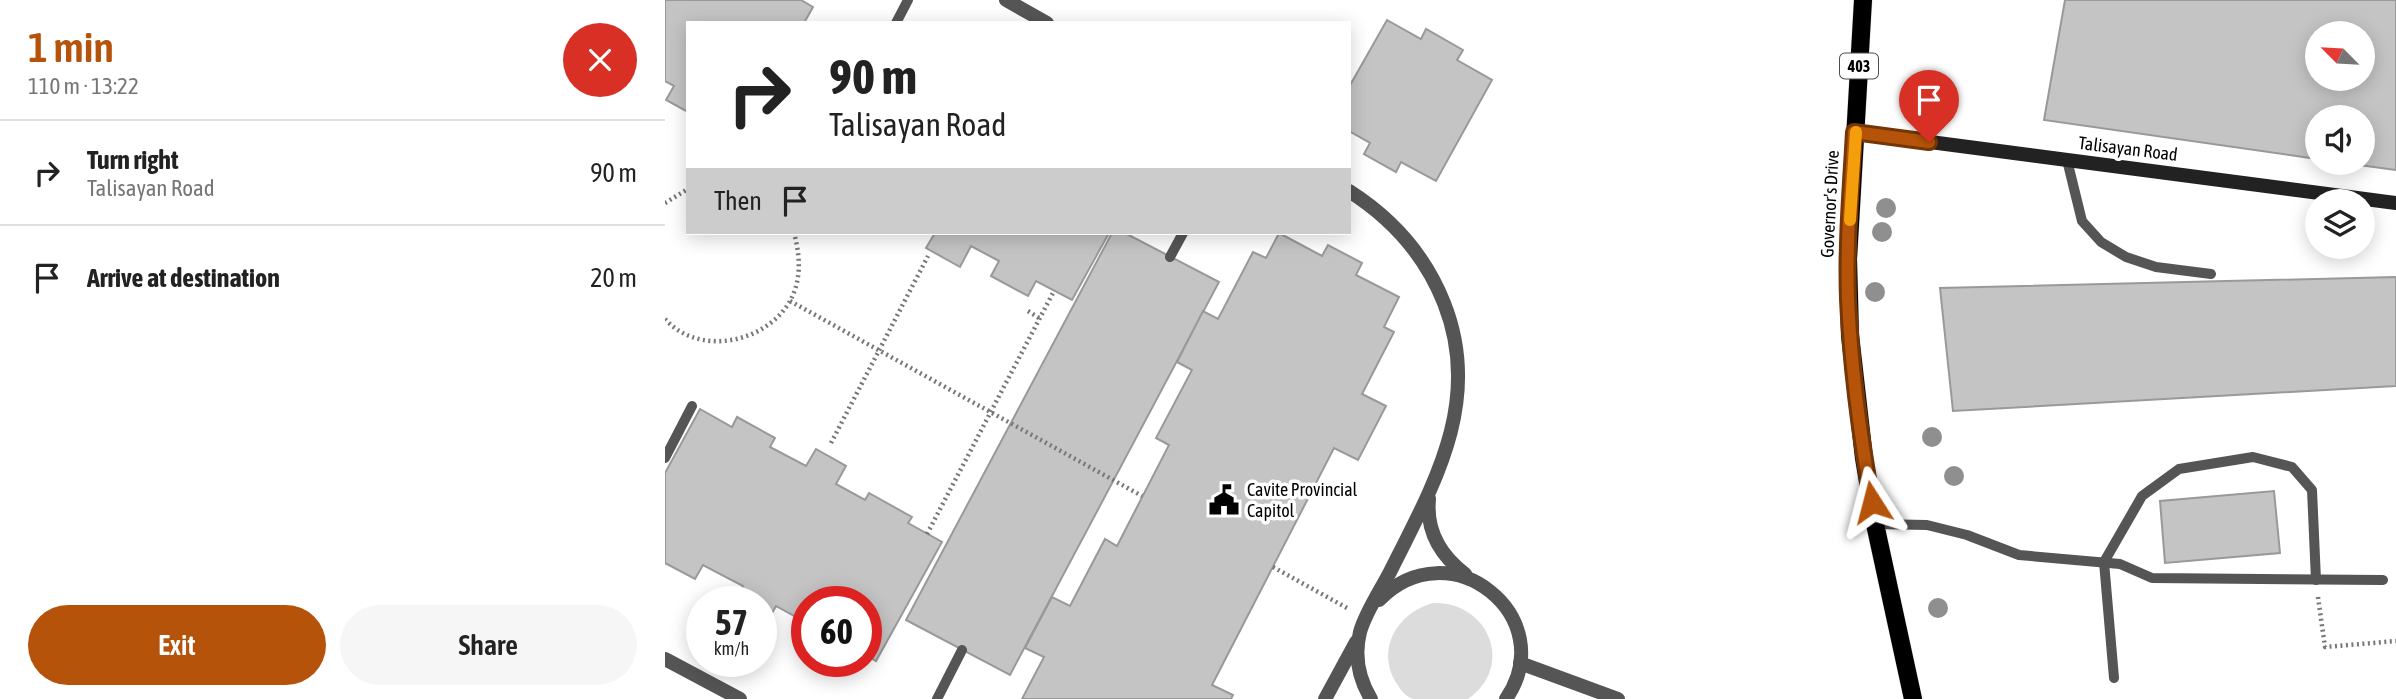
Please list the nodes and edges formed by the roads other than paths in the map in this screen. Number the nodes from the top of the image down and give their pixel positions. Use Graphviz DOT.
graph roads {
  1 [pos="908,0"];
  2 [pos="1006,0"];
  3 [pos="1863,0"];
  4 [pos="897,21"];
  5 [pos="1043,21"];
  6 [pos="1854,132"];
  7 [pos="2067,160"];
  8 [pos="1351,192"];
  9 [pos="2396,203"];
  10 [pos="1182,235"];
  11 [pos="1170,257"];
  12 [pos="2211,274"];
  13 [pos="692,406"];
  14 [pos="665,458"];
  15 [pos="1434,484"];
  16 [pos="1875,524"];
  17 [pos="2104,562"];
  18 [pos="1468,578"];
  19 [pos="2316,580"];
  20 [pos="2383,580"];
  21 [pos="1369,614"];
  22 [pos="1360,634"];
  23 [pos="963,650"];
  24 [pos="665,659"];
  25 [pos="1520,663"];
  26 [pos="2114,678"];
  27 [pos="740,699"];
  28 [pos="937,699"];
  29 [pos="1325,699"];
  30 [pos="1371,699"];
  31 [pos="1506,699"];
  32 [pos="1618,699"];
  33 [pos="1913,699"];
  1 -- 4 [label="lane"];
  2 -- 5 [label="street"];
  3 -- 6 [label="main road, Governor's Drive / 403"];
  6 -- 7 [label="main road, Talisayan Road"];
  6 -- 16 [label="main road, Governor's Drive / 403"];
  7 -- 9 [label="main road, Talisayan Road"];
  7 -- 12 [label="lane"];
  8 -- 15 [label="street"];
  10 -- 11 [label="lane"];
  13 -- 14 [label="lane"];
  15 -- 18 [label="street"];
  15 -- 21 [label="street"];
  16 -- 17 [label="lane"];
  16 -- 33 [label="main road, Governor's Drive / 403"];
  17 -- 19 [label="lane"];
  17 -- 19 [label="lane"];
  17 -- 26 [label="lane"];
  18 -- 21 [label="street"];
  18 -- 25 [label="street"];
  19 -- 20 [label="lane"];
  21 -- 22 [label="street"];
  22 -- 29 [label="street"];
  22 -- 30 [label="street"];
  23 -- 28 [label="lane"];
  24 -- 27 [label="street"];
  25 -- 31 [label="street"];
  25 -- 32 [label="street"];
}
